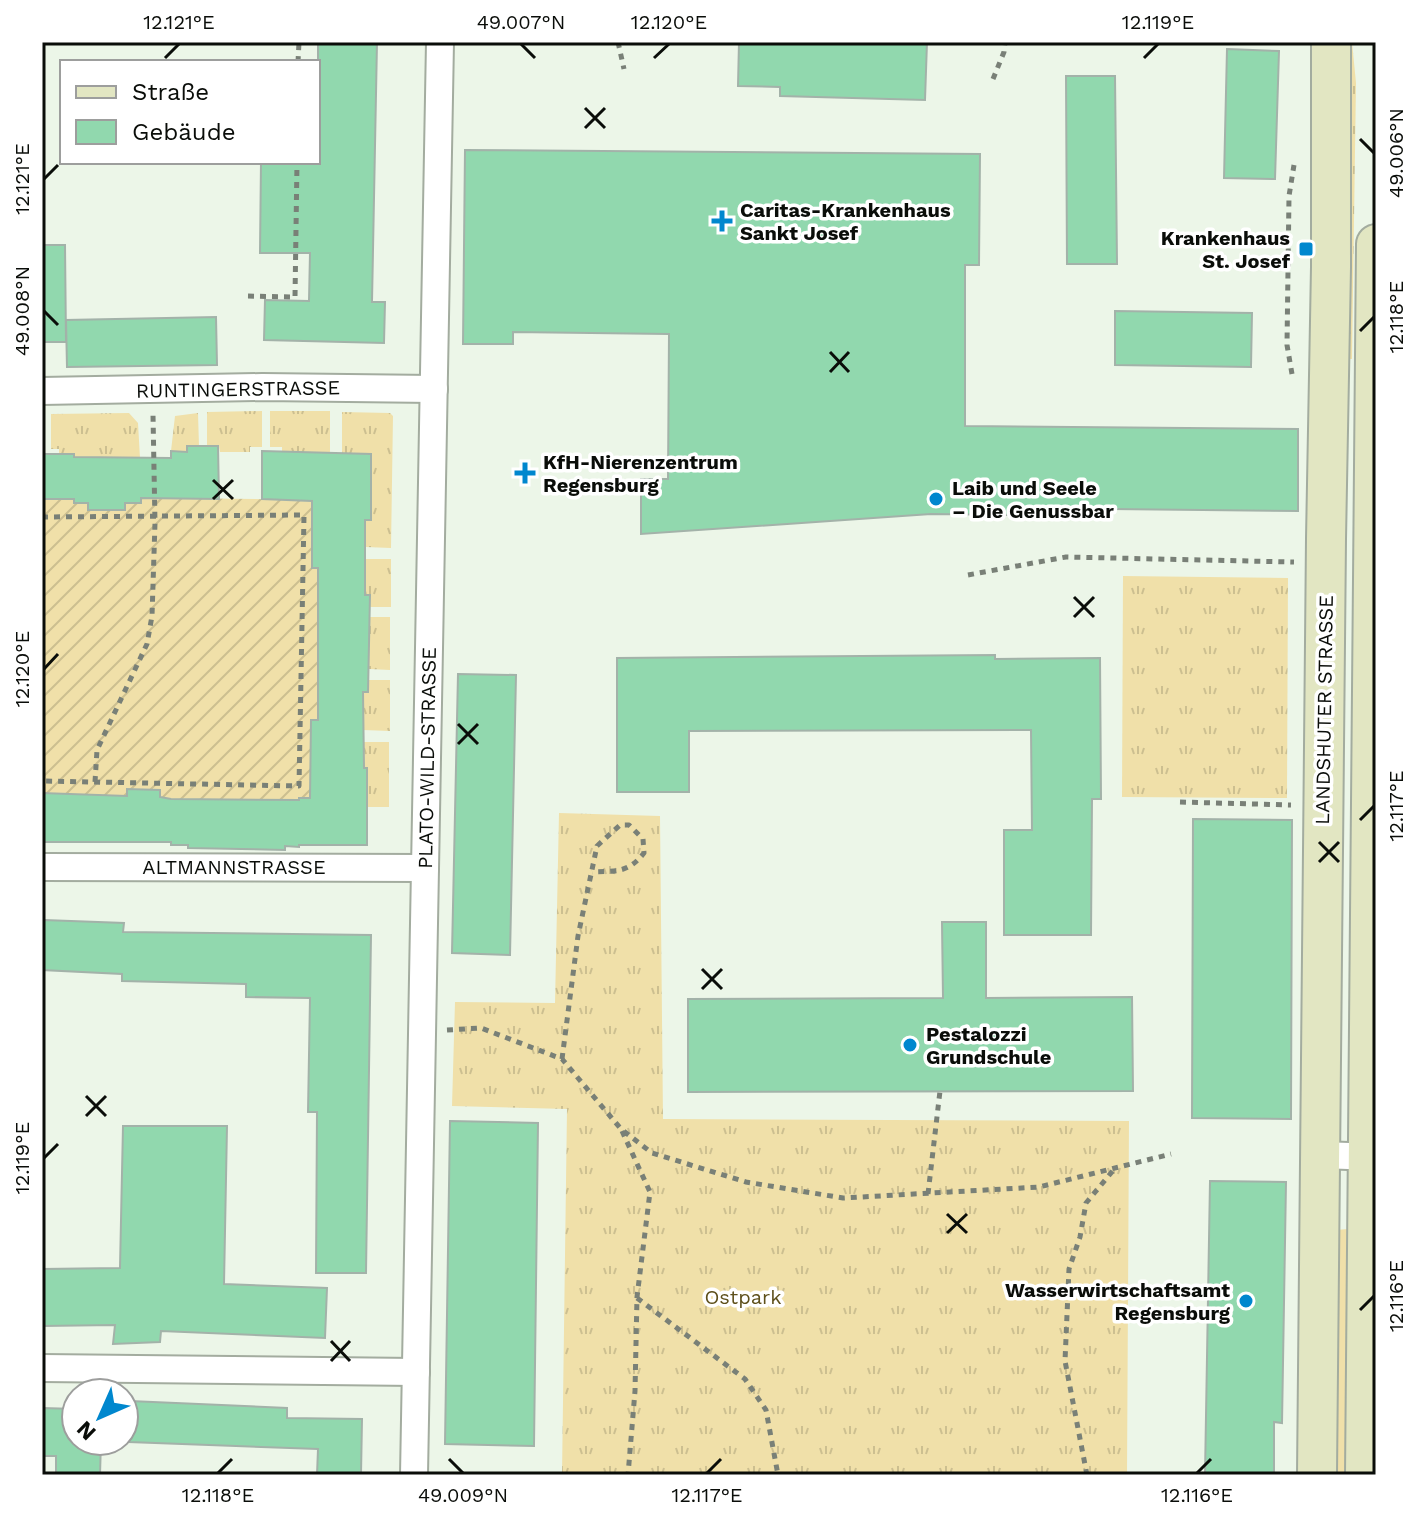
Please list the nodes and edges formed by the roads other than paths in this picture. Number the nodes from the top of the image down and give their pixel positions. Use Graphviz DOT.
graph roads {
  1 [pos="440,42"];
  2 [pos="1331,42"];
  3 [pos="1376,244"];
  4 [pos="434,389"];
  5 [pos="42,391"];
  6 [pos="42,867"];
  7 [pos="425,868"];
  8 [pos="1321,1155"];
  9 [pos="1371,1157"];
  10 [pos="42,1368"];
  11 [pos="416,1372"];
  12 [pos="414,1475"];
  13 [pos="1317,1475"];
  14 [pos="1365,1475"];
  1 -- 4 [label="street, PLATO-WILD-STRASSE"];
  2 -- 8 [label="main road, LANDSHUTER STRASSE"];
  3 -- 9 [label="main road"];
  4 -- 5 [label="street, RUNTINGERSTRASSE"];
  4 -- 7 [label="street, PLATO-WILD-STRASSE"];
  6 -- 7 [label="street, ALTMANNSTRASSE"];
  7 -- 11 [label="street, PLATO-WILD-STRASSE"];
  8 -- 9 [label="street"];
  8 -- 13 [label="main road, LANDSHUTER STRASSE"];
  9 -- 14 [label="main road"];
  10 -- 11 [label="street"];
  11 -- 12 [label="street, PLATO-WILD-STRASSE"];
}
